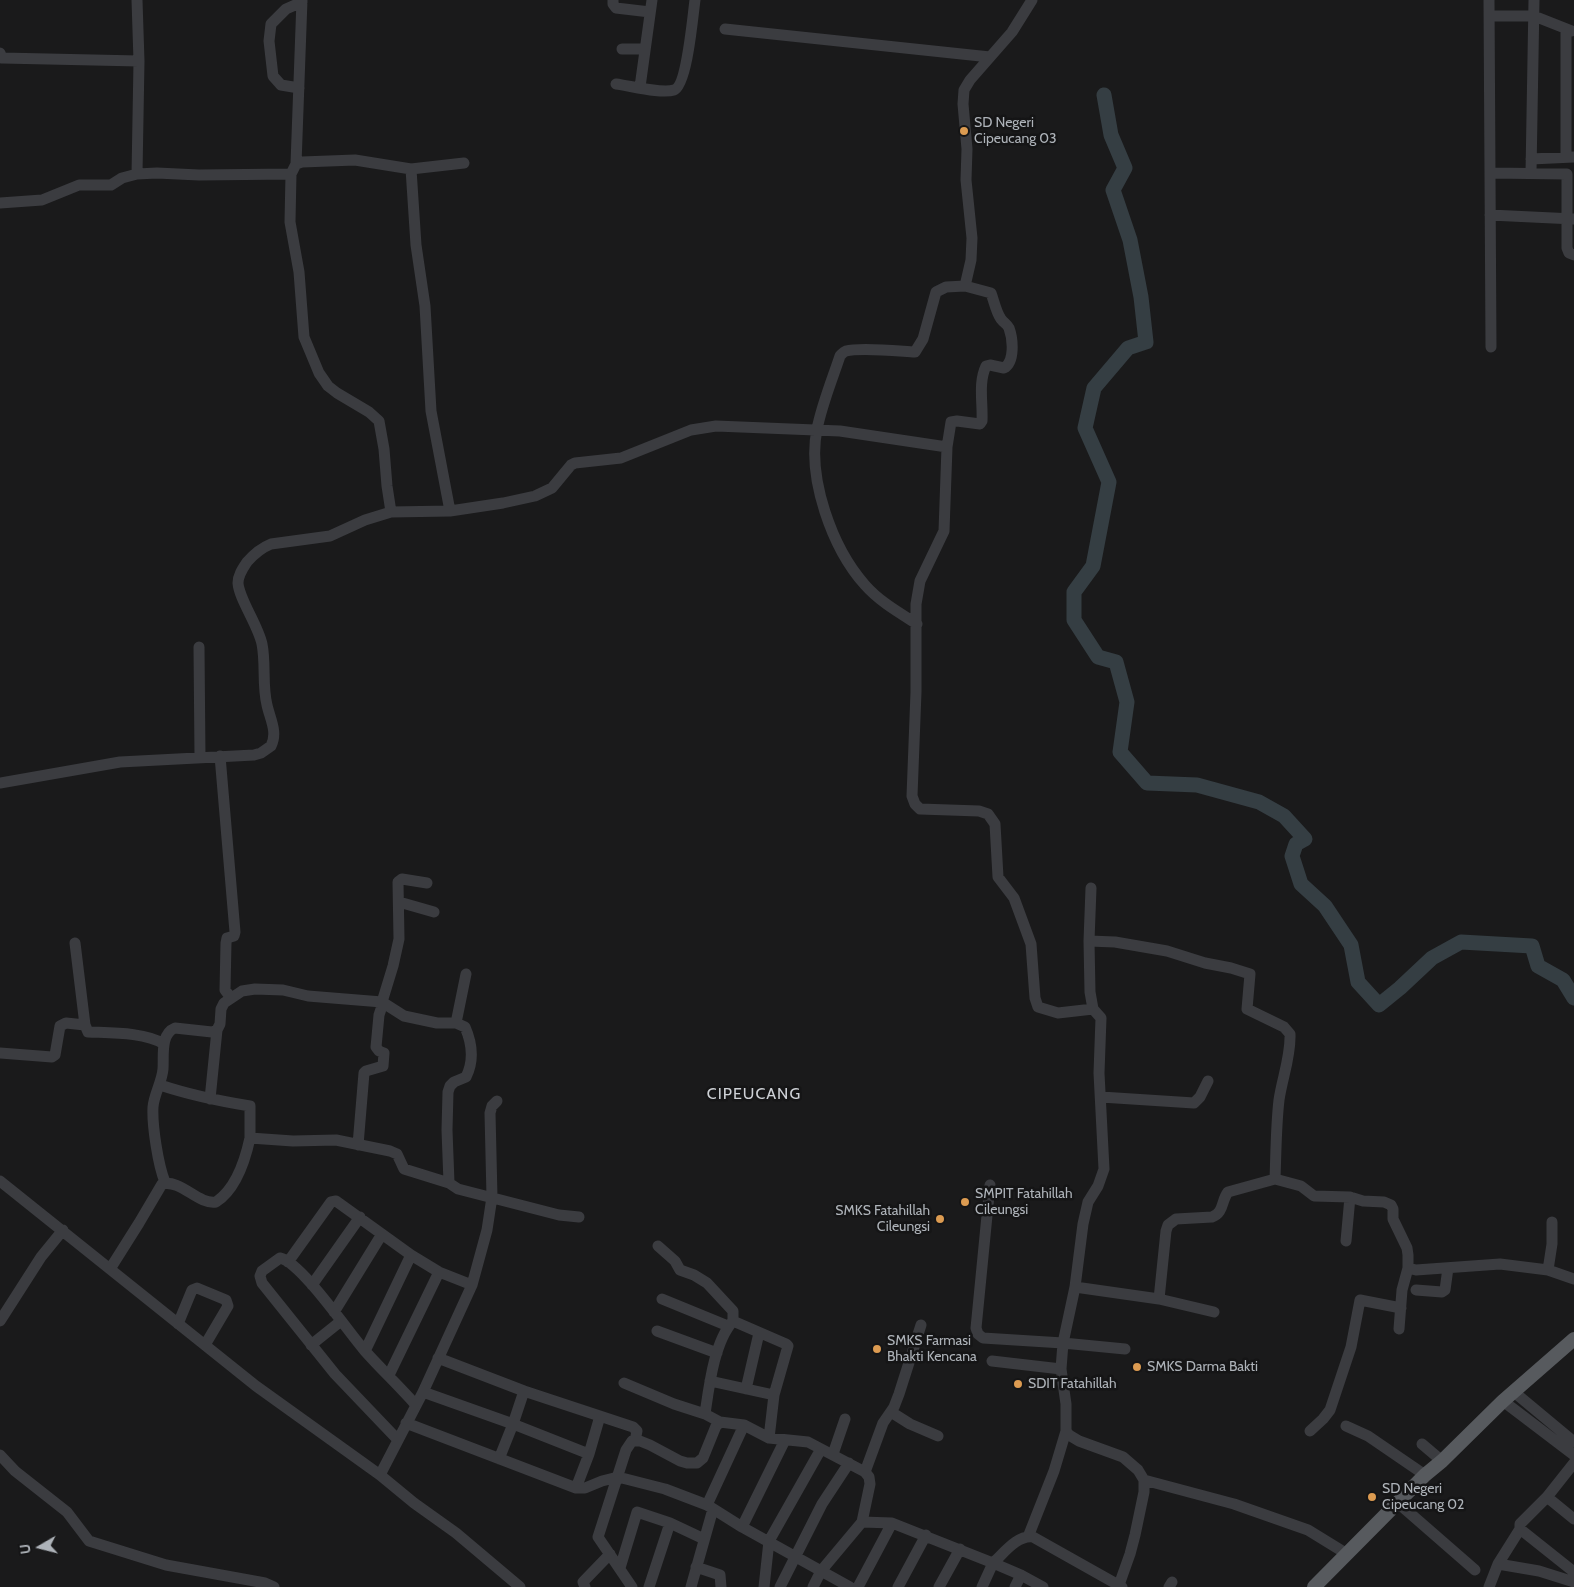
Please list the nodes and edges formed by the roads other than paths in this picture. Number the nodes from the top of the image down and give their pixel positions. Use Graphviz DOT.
graph roads {
  1 [pos="137,0"];
  2 [pos="613,0"];
  3 [pos="652,0"];
  4 [pos="695,0"];
  5 [pos="1032,0"];
  6 [pos="1489,0"];
  7 [pos="1534,0"];
  8 [pos="302,1"];
  9 [pos="650,12"];
  10 [pos="1489,16"];
  11 [pos="1534,16"];
  12 [pos="725,30"];
  13 [pos="1570,31"];
  14 [pos="622,49"];
  15 [pos="645,49"];
  16 [pos="0,53"];
  17 [pos="990,58"];
  18 [pos="139,61"];
  19 [pos="616,84"];
  20 [pos="640,87"];
  21 [pos="299,88"];
  22 [pos="1570,157"];
  23 [pos="1531,159"];
  24 [pos="464,163"];
  25 [pos="293,169"];
  26 [pos="411,169"];
  27 [pos="1491,173"];
  28 [pos="1531,173"];
  29 [pos="137,174"];
  30 [pos="1570,174"];
  31 [pos="0,203"];
  32 [pos="1490,215"];
  33 [pos="1571,219"];
  34 [pos="1574,255"];
  35 [pos="965,286"];
  36 [pos="1491,347"];
  37 [pos="817,430"];
  38 [pos="947,447"];
  39 [pos="450,510"];
  40 [pos="392,512"];
  41 [pos="917,624"];
  42 [pos="199,647"];
  43 [pos="220,756"];
  44 [pos="200,757"];
  45 [pos="0,783"];
  46 [pos="427,883"];
  47 [pos="1091,888"];
  48 [pos="398,902"];
  49 [pos="434,912"];
  50 [pos="1089,942"];
  51 [pos="75,943"];
  52 [pos="466,974"];
  53 [pos="231,998"];
  54 [pos="382,1002"];
  55 [pos="1092,1009"];
  56 [pos="456,1024"];
  57 [pos="86,1025"];
  58 [pos="217,1030"];
  59 [pos="164,1044"];
  60 [pos="0,1053"];
  61 [pos="1208,1081"];
  62 [pos="160,1085"];
  63 [pos="1101,1097"];
  64 [pos="210,1099"];
  65 [pos="497,1101"];
  66 [pos="250,1138"];
  67 [pos="358,1145"];
  68 [pos="1275,1179"];
  69 [pos="0,1181"];
  70 [pos="165,1182"];
  71 [pos="449,1183"];
  72 [pos="990,1185"];
  73 [pos="492,1197"];
  74 [pos="1350,1198"];
  75 [pos="360,1217"];
  76 [pos="579,1217"];
  77 [pos="1552,1222"];
  78 [pos="63,1230"];
  79 [pos="382,1234"];
  80 [pos="1346,1241"];
  81 [pos="658,1246"];
  82 [pos="411,1256"];
  83 [pos="288,1262"];
  84 [pos="110,1268"];
  85 [pos="1408,1268"];
  86 [pos="1448,1268"];
  87 [pos="1548,1270"];
  88 [pos="439,1272"];
  89 [pos="1574,1279"];
  90 [pos="312,1285"];
  91 [pos="472,1285"];
  92 [pos="1075,1287"];
  93 [pos="1416,1290"];
  94 [pos="662,1299"];
  95 [pos="1159,1299"];
  96 [pos="1401,1308"];
  97 [pos="1214,1312"];
  98 [pos="338,1316"];
  99 [pos="0,1321"];
  100 [pos="178,1324"];
  101 [pos="731,1324"];
  102 [pos="921,1325"];
  103 [pos="1399,1329"];
  104 [pos="657,1331"];
  105 [pos="759,1333"];
  106 [pos="1574,1340"];
  107 [pos="1063,1343"];
  108 [pos="206,1345"];
  109 [pos="311,1345"];
  110 [pos="1125,1349"];
  111 [pos="365,1351"];
  112 [pos="717,1353"];
  113 [pos="438,1358"];
  114 [pos="992,1360"];
  115 [pos="1061,1369"];
  116 [pos="389,1375"];
  117 [pos="710,1381"];
  118 [pos="624,1383"];
  119 [pos="746,1389"];
  120 [pos="524,1391"];
  121 [pos="423,1392"];
  122 [pos="774,1395"];
  123 [pos="1508,1397"];
  124 [pos="415,1404"];
  125 [pos="891,1412"];
  126 [pos="705,1414"];
  127 [pos="600,1416"];
  128 [pos="845,1419"];
  129 [pos="720,1422"];
  130 [pos="406,1423"];
  131 [pos="513,1424"];
  132 [pos="744,1425"];
  133 [pos="1346,1426"];
  134 [pos="1310,1431"];
  135 [pos="1066,1432"];
  136 [pos="938,1436"];
  137 [pos="769,1438"];
  138 [pos="398,1440"];
  139 [pos="785,1440"];
  140 [pos="634,1441"];
  141 [pos="1574,1442"];
  142 [pos="1422,1444"];
  143 [pos="821,1449"];
  144 [pos="589,1454"];
  145 [pos="833,1454"];
  146 [pos="0,1455"];
  147 [pos="1574,1455"];
  148 [pos="499,1459"];
  149 [pos="1442,1461"];
  150 [pos="849,1463"];
  151 [pos="1574,1463"];
  152 [pos="866,1472"];
  153 [pos="380,1475"];
  154 [pos="1424,1475"];
  155 [pos="618,1477"];
  156 [pos="1144,1480"];
  157 [pos="576,1488"];
  158 [pos="1547,1497"];
  159 [pos="1397,1502"];
  160 [pos="710,1507"];
  161 [pos="1574,1519"];
  162 [pos="862,1522"];
  163 [pos="670,1523"];
  164 [pos="892,1523"];
  165 [pos="742,1527"];
  166 [pos="1520,1529"];
  167 [pos="926,1535"];
  168 [pos="1028,1536"];
  169 [pos="704,1539"];
  170 [pos="769,1541"];
  171 [pos="960,1549"];
  172 [pos="610,1554"];
  173 [pos="1347,1554"];
  174 [pos="795,1556"];
  175 [pos="993,1563"];
  176 [pos="1498,1564"];
  177 [pos="696,1567"];
  178 [pos="620,1568"];
  179 [pos="1475,1570"];
  180 [pos="821,1571"];
  181 [pos="1574,1572"];
  182 [pos="1021,1575"];
  183 [pos="1574,1582"];
  184 [pos="1121,1586"];
  185 [pos="274,1587"];
  186 [pos="520,1587"];
  187 [pos="585,1587"];
  188 [pos="632,1587"];
  189 [pos="649,1587"];
  190 [pos="691,1587"];
  191 [pos="721,1587"];
  192 [pos="764,1587"];
  193 [pos="780,1587"];
  194 [pos="813,1587"];
  195 [pos="850,1587"];
  196 [pos="858,1587"];
  197 [pos="898,1587"];
  198 [pos="938,1587"];
  199 [pos="982,1587"];
  200 [pos="1015,1587"];
  201 [pos="1043,1587"];
  202 [pos="1314,1587"];
  203 [pos="1489,1587"];
  1 -- 18 [label="street"];
  2 -- 9 [label="street"];
  3 -- 9 [label="street"];
  4 -- 20 [label="street"];
  5 -- 17 [label="street"];
  6 -- 10 [label="street"];
  7 -- 11 [label="street"];
  8 -- 21 [label="street"];
  8 -- 21 [label="street"];
  9 -- 15 [label="street"];
  10 -- 11 [label="street"];
  10 -- 27 [label="street"];
  11 -- 13 [label="street"];
  11 -- 23 [label="street"];
  12 -- 17 [label="street"];
  13 -- 22 [label="street"];
  14 -- 15 [label="street"];
  15 -- 20 [label="street"];
  16 -- 18 [label="street"];
  17 -- 35 [label="street"];
  18 -- 29 [label="street"];
  19 -- 20 [label="street"];
  21 -- 25 [label="street"];
  22 -- 23 [label="street"];
  23 -- 28 [label="street"];
  24 -- 26 [label="street"];
  25 -- 26 [label="street"];
  25 -- 29 [label="street"];
  25 -- 40 [label="street"];
  26 -- 39 [label="street"];
  27 -- 28 [label="street"];
  27 -- 32 [label="street"];
  28 -- 30 [label="street"];
  29 -- 31 [label="street"];
  30 -- 33 [label="street"];
  32 -- 33 [label="street"];
  32 -- 36 [label="street"];
  33 -- 34 [label="street"];
  35 -- 37 [label="street"];
  35 -- 38 [label="street"];
  37 -- 38 [label="street"];
  37 -- 39 [label="street"];
  37 -- 41 [label="street"];
  38 -- 41 [label="street"];
  39 -- 40 [label="street"];
  40 -- 43 [label="street"];
  41 -- 55 [label="street"];
  42 -- 44 [label="street"];
  43 -- 44 [label="street"];
  43 -- 53 [label="street"];
  44 -- 45 [label="street"];
  46 -- 48 [label="street"];
  47 -- 50 [label="street"];
  48 -- 49 [label="street"];
  48 -- 54 [label="street"];
  50 -- 55 [label="street"];
  50 -- 68 [label="street"];
  51 -- 57 [label="street"];
  52 -- 56 [label="street"];
  53 -- 54 [label="street"];
  53 -- 58 [label="street"];
  54 -- 56 [label="street"];
  54 -- 67 [label="street"];
  55 -- 63 [label="street"];
  56 -- 71 [label="street"];
  57 -- 59 [label="street"];
  57 -- 60 [label="street"];
  58 -- 59 [label="street"];
  58 -- 64 [label="street"];
  59 -- 62 [label="street"];
  61 -- 63 [label="street"];
  62 -- 64 [label="street"];
  62 -- 70 [label="street"];
  63 -- 92 [label="street"];
  64 -- 66 [label="street"];
  65 -- 73 [label="street"];
  66 -- 67 [label="street"];
  66 -- 70 [label="street"];
  67 -- 71 [label="street"];
  68 -- 74 [label="street"];
  68 -- 95 [label="street"];
  69 -- 78 [label="street"];
  70 -- 84 [label="street"];
  71 -- 73 [label="street"];
  72 -- 107 [label="street"];
  73 -- 76 [label="street"];
  73 -- 91 [label="street"];
  74 -- 80 [label="street"];
  74 -- 85 [label="street"];
  75 -- 79 [label="street"];
  75 -- 83 [label="street"];
  75 -- 90 [label="street"];
  77 -- 87 [label="street"];
  78 -- 84 [label="street"];
  78 -- 99 [label="street"];
  79 -- 82 [label="street"];
  79 -- 98 [label="street"];
  81 -- 101 [label="street"];
  82 -- 88 [label="street"];
  82 -- 111 [label="street"];
  83 -- 90 [label="street"];
  83 -- 109 [label="street"];
  84 -- 100 [label="street"];
  85 -- 86 [label="street"];
  85 -- 96 [label="street"];
  86 -- 87 [label="street"];
  86 -- 93 [label="street"];
  87 -- 89 [label="street"];
  88 -- 91 [label="street"];
  88 -- 116 [label="street"];
  90 -- 98 [label="street"];
  91 -- 113 [label="street"];
  92 -- 95 [label="street"];
  92 -- 107 [label="street"];
  94 -- 101 [label="street"];
  95 -- 97 [label="street"];
  96 -- 103 [label="street"];
  96 -- 134 [label="street"];
  98 -- 109 [label="street"];
  98 -- 111 [label="street"];
  100 -- 108 [label="street"];
  100 -- 108 [label="street"];
  101 -- 105 [label="street"];
  101 -- 112 [label="street"];
  102 -- 125 [label="street"];
  104 -- 112 [label="street"];
  105 -- 119 [label="street"];
  105 -- 122 [label="street"];
  106 -- 123 [label="main road"];
  107 -- 110 [label="street"];
  107 -- 115 [label="street"];
  108 -- 153 [label="street"];
  109 -- 138 [label="street"];
  111 -- 116 [label="street"];
  112 -- 117 [label="street"];
  113 -- 120 [label="street"];
  113 -- 121 [label="street"];
  114 -- 115 [label="street"];
  115 -- 135 [label="street"];
  116 -- 124 [label="street"];
  117 -- 119 [label="street"];
  117 -- 126 [label="street"];
  118 -- 126 [label="street"];
  119 -- 122 [label="street"];
  120 -- 127 [label="street"];
  120 -- 131 [label="street"];
  121 -- 124 [label="street"];
  121 -- 131 [label="street"];
  122 -- 137 [label="street"];
  123 -- 141 [label="street"];
  123 -- 147 [label="street"];
  123 -- 149 [label="main road"];
  124 -- 130 [label="street"];
  125 -- 136 [label="street"];
  125 -- 152 [label="street"];
  126 -- 129 [label="street"];
  127 -- 140 [label="street"];
  127 -- 144 [label="street"];
  128 -- 145 [label="street"];
  129 -- 132 [label="street"];
  129 -- 140 [label="street"];
  130 -- 138 [label="street"];
  130 -- 148 [label="street"];
  131 -- 144 [label="street"];
  131 -- 148 [label="street"];
  132 -- 137 [label="street"];
  132 -- 160 [label="street"];
  133 -- 154 [label="street"];
  135 -- 156 [label="street"];
  135 -- 168 [label="street"];
  137 -- 139 [label="street"];
  138 -- 153 [label="street"];
  139 -- 143 [label="street"];
  139 -- 165 [label="street"];
  140 -- 155 [label="street"];
  142 -- 149 [label="street"];
  143 -- 145 [label="street"];
  143 -- 170 [label="street"];
  144 -- 157 [label="street"];
  145 -- 150 [label="street"];
  146 -- 185 [label="street"];
  148 -- 157 [label="street"];
  149 -- 154 [label="main road"];
  150 -- 152 [label="street"];
  150 -- 174 [label="street"];
  151 -- 158 [label="street"];
  152 -- 162 [label="street"];
  153 -- 186 [label="street"];
  154 -- 159 [label="main road"];
  155 -- 157 [label="street"];
  155 -- 160 [label="street"];
  155 -- 172 [label="street"];
  156 -- 173 [label="street"];
  156 -- 184 [label="street"];
  158 -- 161 [label="street"];
  158 -- 166 [label="street"];
  159 -- 173 [label="main road"];
  159 -- 179 [label="street"];
  160 -- 165 [label="street"];
  160 -- 169 [label="street"];
  162 -- 164 [label="street"];
  162 -- 180 [label="street"];
  163 -- 169 [label="street"];
  163 -- 178 [label="street"];
  163 -- 189 [label="street"];
  164 -- 167 [label="street"];
  164 -- 196 [label="street"];
  165 -- 170 [label="street"];
  166 -- 176 [label="street"];
  166 -- 181 [label="street"];
  167 -- 171 [label="street"];
  167 -- 197 [label="street"];
  168 -- 175 [label="street"];
  168 -- 184 [label="street"];
  169 -- 177 [label="street"];
  170 -- 174 [label="street"];
  170 -- 192 [label="street"];
  171 -- 175 [label="street"];
  171 -- 198 [label="street"];
  172 -- 178 [label="street"];
  172 -- 187 [label="street"];
  173 -- 202 [label="main road"];
  174 -- 180 [label="street"];
  174 -- 193 [label="street"];
  175 -- 182 [label="street"];
  175 -- 199 [label="street"];
  176 -- 183 [label="street"];
  176 -- 203 [label="street"];
  177 -- 190 [label="street"];
  177 -- 191 [label="street"];
  178 -- 188 [label="street"];
  180 -- 194 [label="street"];
  180 -- 195 [label="street"];
  182 -- 200 [label="street"];
  182 -- 201 [label="street"];
}
